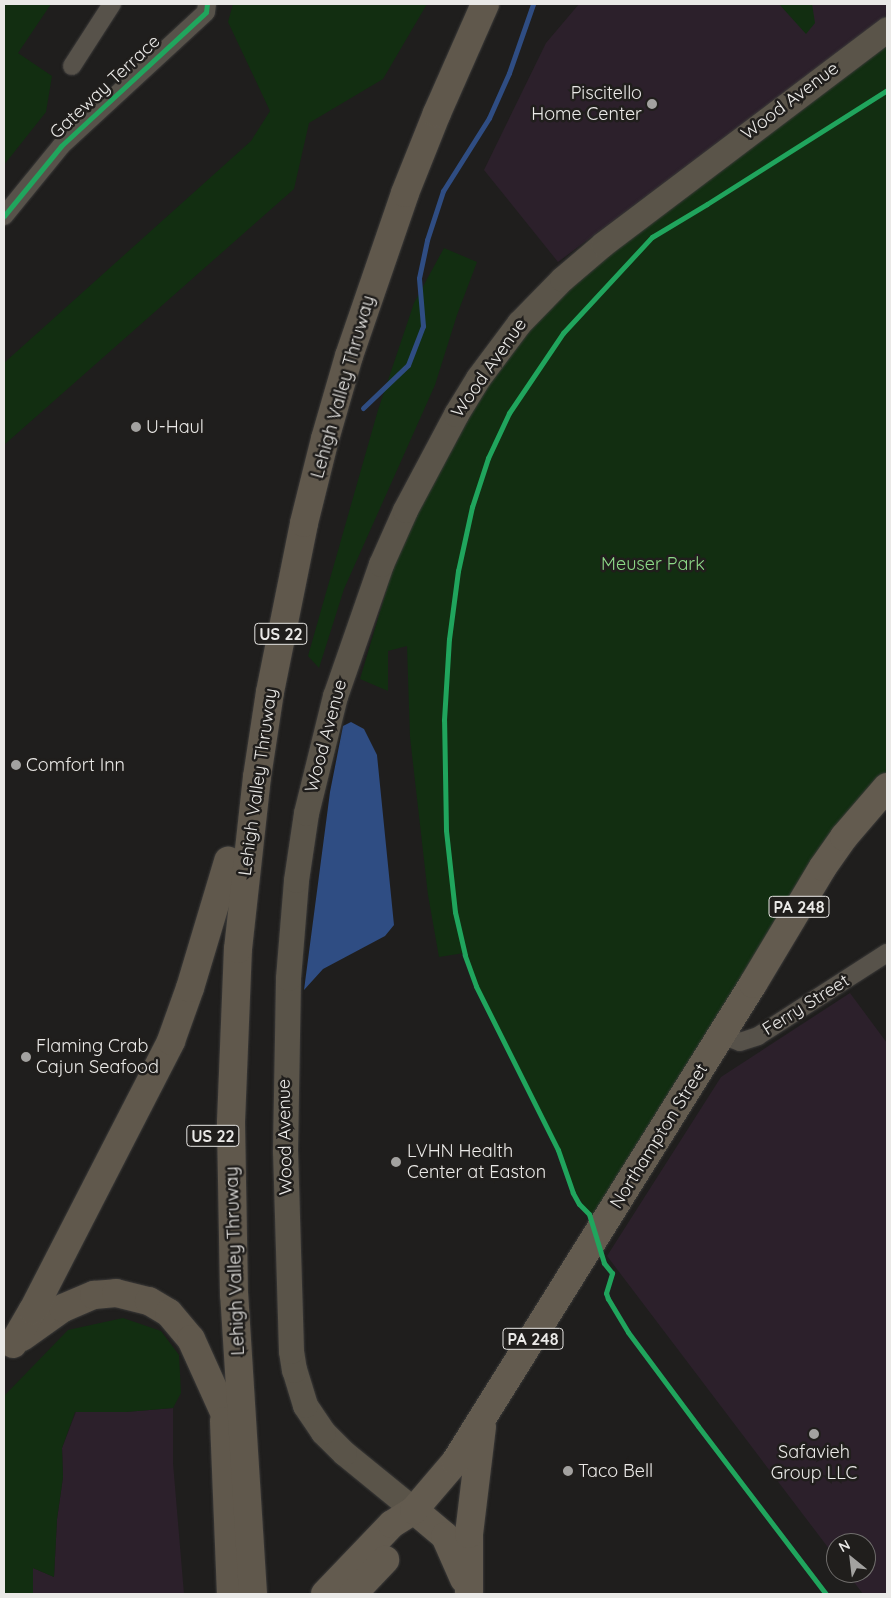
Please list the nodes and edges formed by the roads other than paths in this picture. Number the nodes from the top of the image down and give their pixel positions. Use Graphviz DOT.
graph roads {
  1 [pos="112,4"];
  2 [pos="207,4"];
  3 [pos="465,4"];
  4 [pos="485,4"];
  5 [pos="887,28"];
  6 [pos="72,66"];
  7 [pos="4,216"];
  8 [pos="887,787"];
  9 [pos="228,861"];
  10 [pos="887,953"];
  11 [pos="722,1035"];
  12 [pos="8,1349"];
  13 [pos="224,1412"];
  14 [pos="484,1419"];
  15 [pos="414,1510"];
  16 [pos="469,1593"];
  17 [pos="231,1594"];
  18 [pos="253,1594"];
  19 [pos="325,1594"];
  20 [pos="353,1594"];
  1 -- 6 [label="street"];
  2 -- 7 [label="street, Gateway Terrace"];
  3 -- 9 [label="highway, Lehigh Valley Thruway / US 22"];
  4 -- 18 [label="highway, Lehigh Valley Thruway / US 22"];
  5 -- 15 [label="main road, Wood Avenue"];
  8 -- 11 [label="main road, Northampton Street / PA 248"];
  9 -- 12 [label="highway"];
  9 -- 13 [label="highway, Lehigh Valley Thruway / US 22"];
  10 -- 11 [label="street, Ferry Street"];
  11 -- 14 [label="main road, Northampton Street / PA 248"];
  12 -- 13 [label="highway"];
  13 -- 17 [label="highway, Lehigh Valley Thruway / US 22"];
  14 -- 15 [label="main road, Northampton Street / PA 248"];
  14 -- 16 [label="main road"];
  15 -- 16 [label="main road, Wood Avenue"];
  15 -- 19 [label="main road, Northampton Street / PA 248"];
  15 -- 20 [label="main road, Northampton Street / PA 248"];
}
